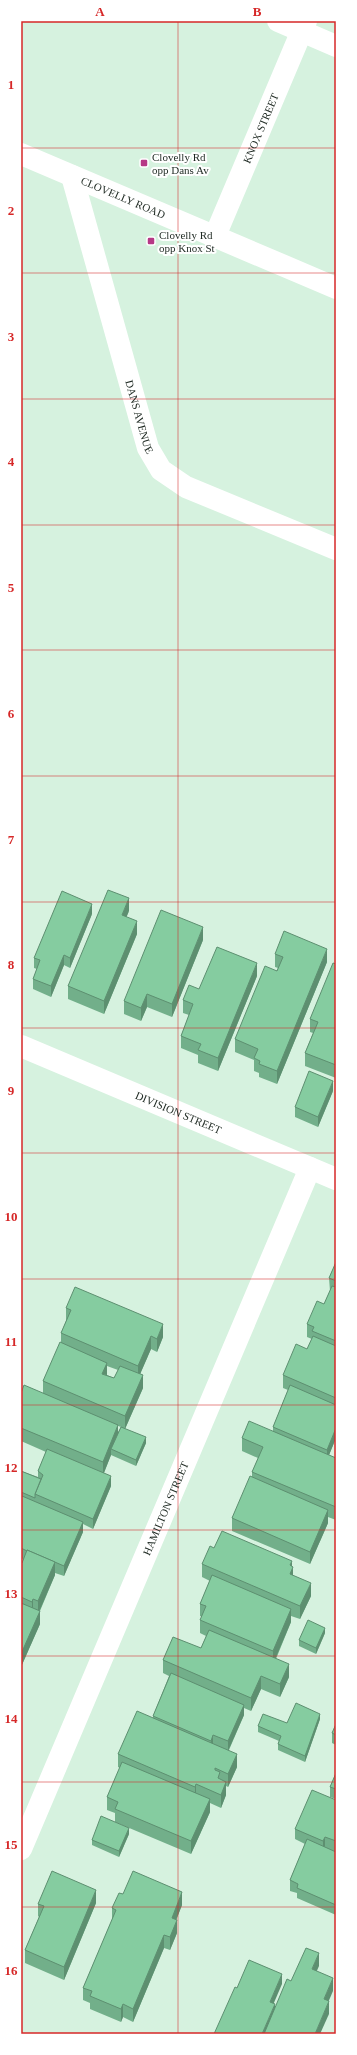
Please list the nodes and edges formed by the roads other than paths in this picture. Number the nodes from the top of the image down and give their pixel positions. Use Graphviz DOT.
graph roads {
  1 [pos="278,21"];
  2 [pos="304,26"];
  3 [pos="336,46"];
  4 [pos="21,154"];
  5 [pos="72,176"];
  6 [pos="215,236"];
  7 [pos="336,288"];
  8 [pos="336,549"];
  9 [pos="21,1046"];
  10 [pos="310,1168"];
  11 [pos="336,1179"];
  12 [pos="21,1849"];
  1 -- 2 [label="street"];
  2 -- 3 [label="street"];
  2 -- 6 [label="street, KNOX STREET"];
  4 -- 5 [label="street, CLOVELLY ROAD"];
  5 -- 6 [label="street, CLOVELLY ROAD"];
  5 -- 8 [label="street, DANS AVENUE"];
  6 -- 7 [label="street, CLOVELLY ROAD"];
  9 -- 10 [label="street, DIVISION STREET"];
  10 -- 11 [label="street, DIVISION STREET"];
  10 -- 12 [label="street, HAMILTON STREET"];
}
